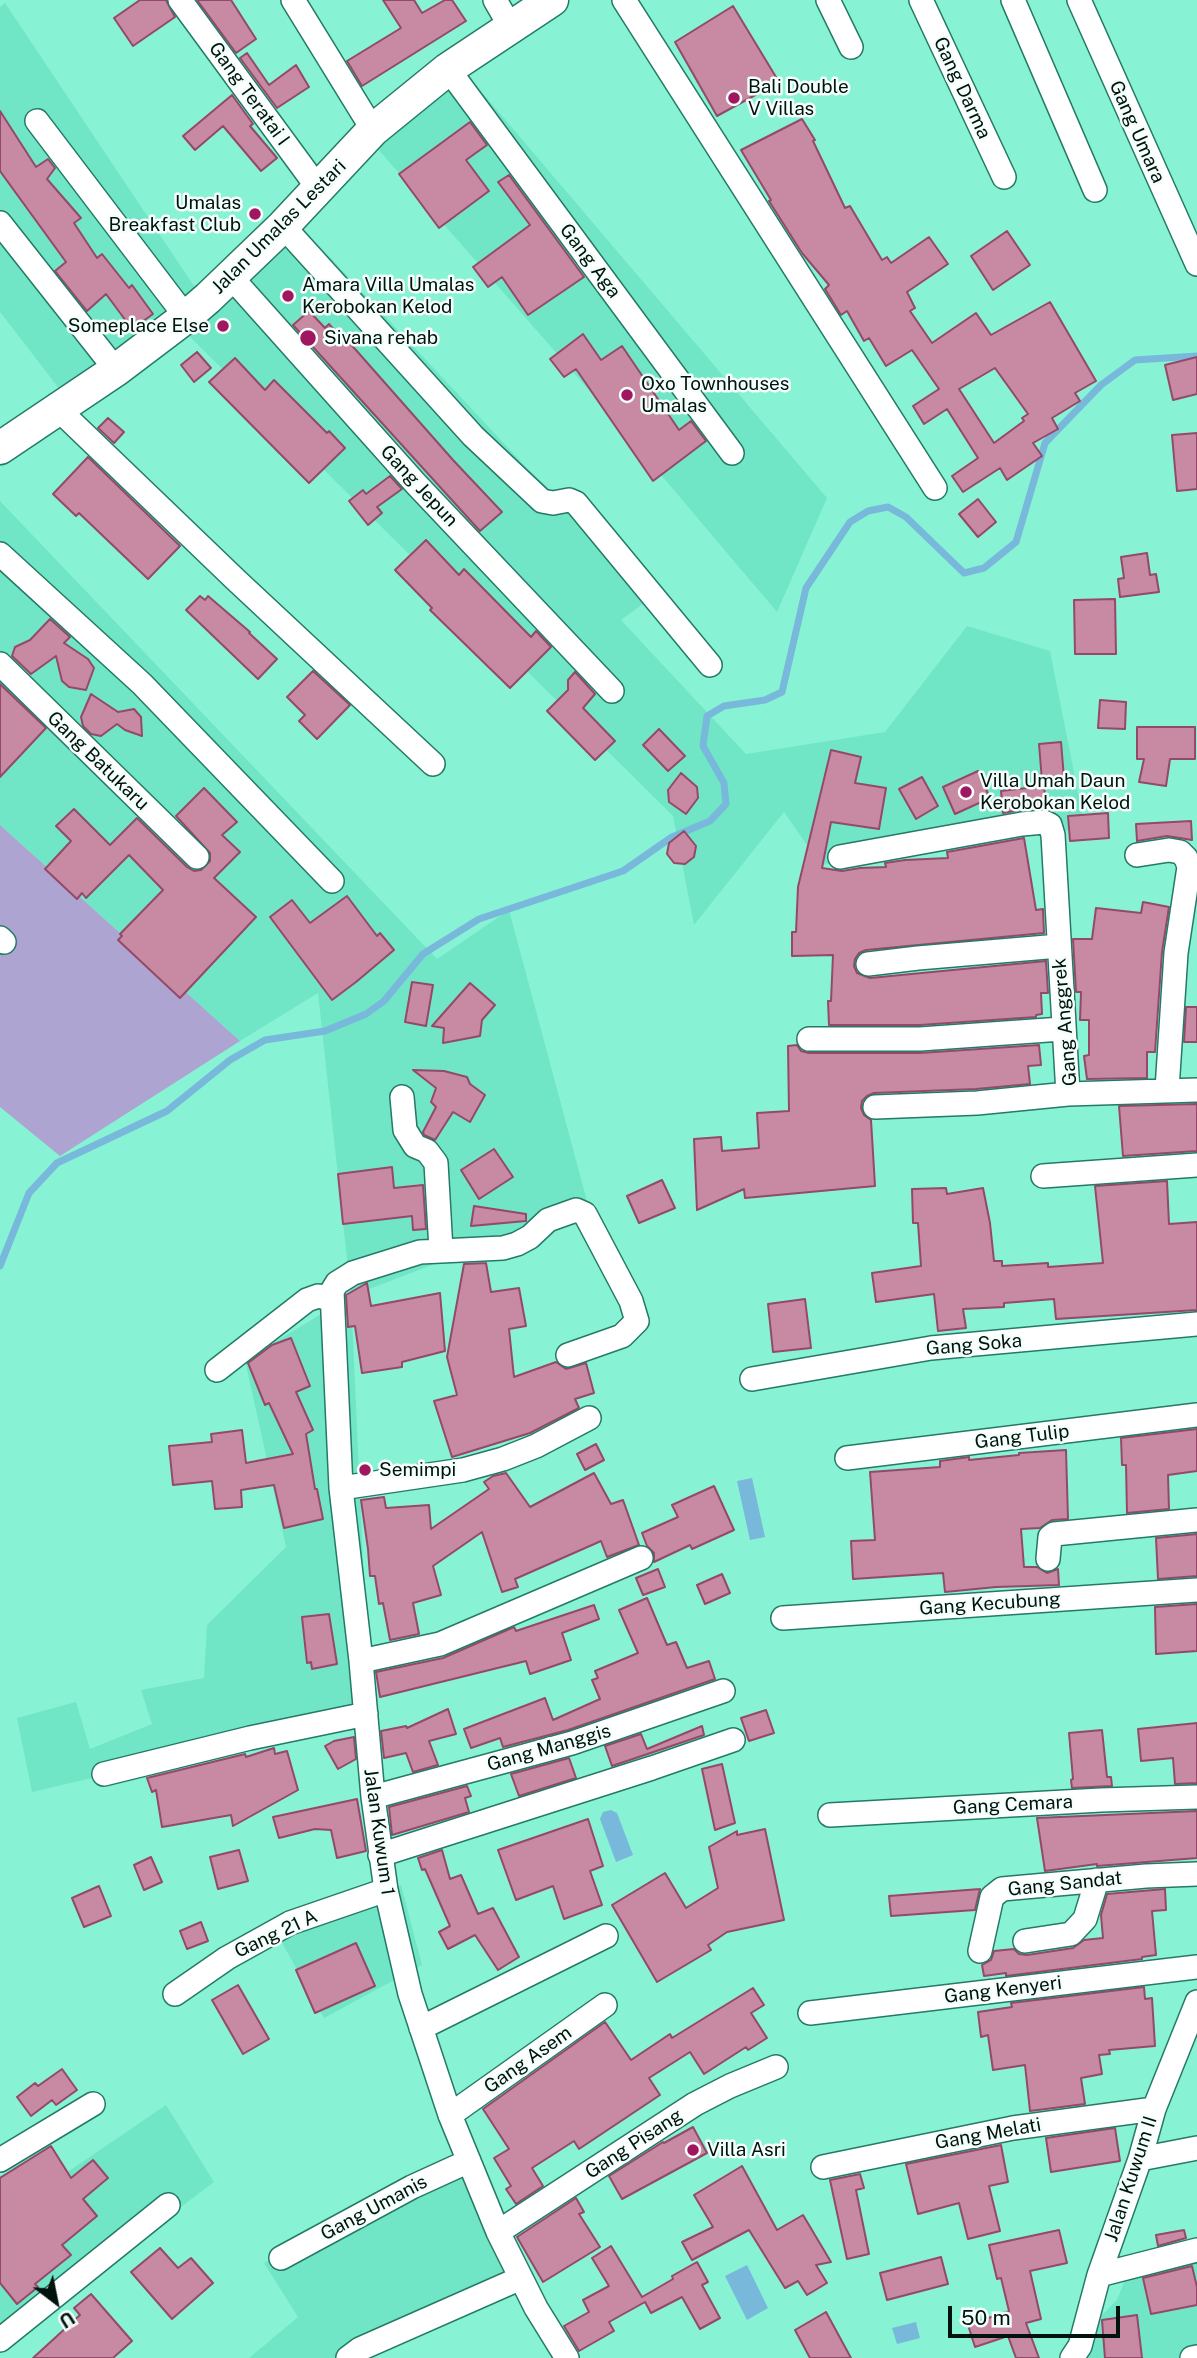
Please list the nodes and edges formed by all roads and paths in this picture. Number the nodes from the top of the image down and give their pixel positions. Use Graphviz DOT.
graph roads {
  1 [pos="180,0"];
  2 [pos="293,0"];
  3 [pos="552,0"];
  4 [pos="624,0"];
  5 [pos="828,0"];
  6 [pos="921,0"];
  7 [pos="1013,0"];
  8 [pos="1079,0"];
  9 [pos="503,13"];
  10 [pos="851,47"];
  11 [pos="447,69"];
  12 [pos="37,121"];
  13 [pos="373,130"];
  14 [pos="1004,177"];
  15 [pos="318,188"];
  16 [pos="1095,190"];
  17 [pos="0,222"];
  18 [pos="283,226"];
  19 [pos="1197,264"];
  20 [pos="231,277"];
  21 [pos="186,317"];
  22 [pos="116,370"];
  23 [pos="58,409"];
  24 [pos="0,448"];
  25 [pos="732,453"];
  26 [pos="935,488"];
  27 [pos="0,554"];
  28 [pos="0,664"];
  29 [pos="710,665"];
  30 [pos="612,691"];
  31 [pos="433,764"];
  32 [pos="1137,855"];
  33 [pos="197,857"];
  34 [pos="840,857"];
  35 [pos="332,881"];
  36 [pos="1059,946"];
  37 [pos="868,964"];
  38 [pos="1062,1029"];
  39 [pos="809,1040"];
  40 [pos="1167,1090"];
  41 [pos="1197,1090"];
  42 [pos="1068,1094"];
  43 [pos="402,1097"];
  44 [pos="875,1107"];
  45 [pos="1197,1165"];
  46 [pos="1043,1176"];
  47 [pos="441,1250"];
  48 [pos="331,1299"];
  49 [pos="1197,1324"];
  50 [pos="568,1355"];
  51 [pos="217,1370"];
  52 [pos="752,1379"];
  53 [pos="1197,1415"];
  54 [pos="589,1418"];
  55 [pos="847,1458"];
  56 [pos="341,1488"];
  57 [pos="1197,1520"];
  58 [pos="641,1558"];
  59 [pos="1048,1559"];
  60 [pos="1197,1590"];
  61 [pos="783,1618"];
  62 [pos="362,1661"];
  63 [pos="723,1691"];
  64 [pos="366,1714"];
  65 [pos="733,1740"];
  66 [pos="104,1774"];
  67 [pos="373,1797"];
  68 [pos="1197,1797"];
  69 [pos="830,1815"];
  70 [pos="380,1855"];
  71 [pos="1197,1874"];
  72 [pos="1097,1881"];
  73 [pos="386,1890"];
  74 [pos="606,1937"];
  75 [pos="1025,1941"];
  76 [pos="980,1951"];
  77 [pos="1197,1967"];
  78 [pos="175,1994"];
  79 [pos="1197,2002"];
  80 [pos="606,2005"];
  81 [pos="810,2013"];
  82 [pos="421,2028"];
  83 [pos="1188,2047"];
  84 [pos="776,2067"];
  85 [pos="93,2104"];
  86 [pos="1154,2109"];
  87 [pos="450,2115"];
  88 [pos="1197,2148"];
  89 [pos="1140,2159"];
  90 [pos="0,2160"];
  91 [pos="469,2161"];
  92 [pos="822,2166"];
  93 [pos="168,2204"];
  94 [pos="498,2232"];
  95 [pos="1197,2250"];
  96 [pos="281,2258"];
  97 [pos="1099,2275"];
  98 [pos="521,2277"];
  99 [pos="0,2340"];
  100 [pos="348,2358"];
  101 [pos="567,2358"];
  102 [pos="1072,2358"];
  1 -- 15 [label="street, Gang Teratai I"];
  2 -- 13 [label="street"];
  3 -- 9 [label="street, Jalan Umalas Lestari"];
  4 -- 26 [label="street"];
  5 -- 10 [label="street"];
  6 -- 14 [label="street, Gang Darma"];
  7 -- 16 [label="street"];
  8 -- 19 [label="street, Gang Umara"];
  9 -- 11 [label="street, Jalan Umalas Lestari"];
  11 -- 13 [label="street, Jalan Umalas Lestari"];
  11 -- 25 [label="street, Gang Aga"];
  12 -- 21 [label="street"];
  13 -- 15 [label="street, Jalan Umalas Lestari"];
  15 -- 18 [label="street, Jalan Umalas Lestari"];
  17 -- 22 [label="street"];
  18 -- 20 [label="street, Jalan Umalas Lestari"];
  18 -- 29 [label="street"];
  20 -- 21 [label="street, Jalan Umalas Lestari"];
  20 -- 30 [label="street, Gang Jepun"];
  21 -- 22 [label="street, Jalan Umalas Lestari"];
  22 -- 23 [label="street, Jalan Umalas Lestari"];
  23 -- 24 [label="street, Jalan Umalas Lestari"];
  23 -- 31 [label="street"];
  27 -- 35 [label="street"];
  28 -- 33 [label="street, Gang Batukaru"];
  32 -- 40 [label="street"];
  34 -- 36 [label="street, Gang Anggrek"];
  36 -- 37 [label="street"];
  36 -- 38 [label="street, Gang Anggrek"];
  38 -- 39 [label="street"];
  38 -- 42 [label="street, Gang Anggrek"];
  40 -- 41 [label="street, Gang Anggrek"];
  40 -- 42 [label="street, Gang Anggrek"];
  42 -- 44 [label="street"];
  43 -- 47 [label="street"];
  45 -- 46 [label="street"];
  47 -- 48 [label="street"];
  47 -- 50 [label="street"];
  48 -- 51 [label="street"];
  48 -- 56 [label="street, Jalan Kuwum 1"];
  49 -- 52 [label="street, Gang Soka"];
  53 -- 55 [label="street, Gang Tulip"];
  54 -- 56 [label="street"];
  56 -- 62 [label="street, Jalan Kuwum 1"];
  57 -- 59 [label="street"];
  58 -- 62 [label="street"];
  60 -- 61 [label="street, Gang Kecubung"];
  62 -- 64 [label="street, Jalan Kuwum 1"];
  63 -- 67 [label="street, Gang Manggis"];
  64 -- 66 [label="street"];
  64 -- 67 [label="street, Jalan Kuwum 1"];
  65 -- 70 [label="street"];
  67 -- 70 [label="street, Jalan Kuwum 1"];
  68 -- 69 [label="street, Gang Cemara"];
  70 -- 73 [label="street, Jalan Kuwum 1"];
  71 -- 72 [label="street, Gang Sandat"];
  72 -- 75 [label="street"];
  72 -- 76 [label="street, Gang Sandat"];
  73 -- 78 [label="street, Gang 21 A"];
  73 -- 82 [label="street, Jalan Kuwum 1"];
  74 -- 82 [label="street"];
  77 -- 81 [label="street, Gang Kenyeri"];
  79 -- 83 [label="street, Jalan Kuwum II"];
  80 -- 87 [label="street, Gang Asem"];
  82 -- 87 [label="street, Jalan Kuwum 1"];
  83 -- 86 [label="street, Jalan Kuwum II"];
  84 -- 94 [label="street, Gang Pisang"];
  85 -- 90 [label="street"];
  86 -- 89 [label="street, Jalan Kuwum II"];
  86 -- 92 [label="street, Gang Melati"];
  87 -- 91 [label="street, Jalan Kuwum 1"];
  88 -- 89 [label="street"];
  89 -- 97 [label="street, Jalan Kuwum II"];
  91 -- 94 [label="street, Jalan Kuwum 1"];
  91 -- 96 [label="street, Gang Umanis"];
  93 -- 99 [label="street"];
  94 -- 98 [label="street, Jalan Kuwum 1"];
  95 -- 97 [label="street"];
  97 -- 102 [label="street, Jalan Kuwum II"];
  98 -- 100 [label="street"];
  98 -- 101 [label="street, Jalan Kuwum 1"];
}
